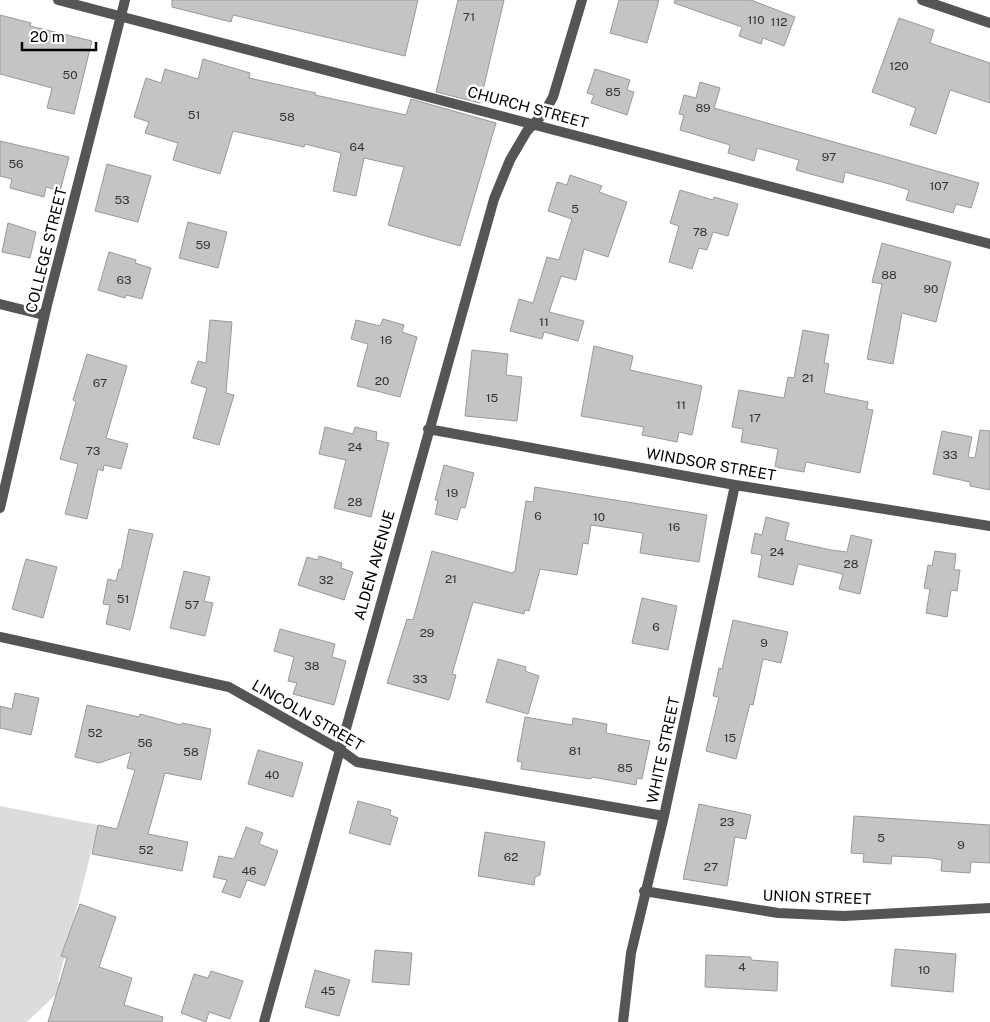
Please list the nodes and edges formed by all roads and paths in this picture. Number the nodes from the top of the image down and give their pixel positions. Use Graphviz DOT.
graph roads {
  1 [pos="58,0"];
  2 [pos="126,0"];
  3 [pos="582,0"];
  4 [pos="922,0"];
  5 [pos="121,16"];
  6 [pos="990,23"];
  7 [pos="534,124"];
  8 [pos="990,244"];
  9 [pos="0,304"];
  10 [pos="44,315"];
  11 [pos="428,429"];
  12 [pos="735,485"];
  13 [pos="0,508"];
  14 [pos="990,526"];
  15 [pos="0,637"];
  16 [pos="339,749"];
  17 [pos="664,816"];
  18 [pos="644,891"];
  19 [pos="990,908"];
  20 [pos="264,1022"];
  21 [pos="623,1022"];
  1 -- 5 [label="street, CHURCH STREET"];
  2 -- 5 [label="street, COLLEGE STREET"];
  3 -- 7 [label="street, ALDEN AVENUE"];
  4 -- 6 [label="street"];
  5 -- 7 [label="street, CHURCH STREET"];
  5 -- 10 [label="street, COLLEGE STREET"];
  7 -- 8 [label="street, CHURCH STREET"];
  7 -- 11 [label="street, ALDEN AVENUE"];
  9 -- 10 [label="street"];
  10 -- 13 [label="street, COLLEGE STREET"];
  11 -- 12 [label="street, WINDSOR STREET"];
  11 -- 16 [label="street, ALDEN AVENUE"];
  12 -- 14 [label="street, WINDSOR STREET"];
  12 -- 17 [label="street, WHITE STREET"];
  15 -- 16 [label="street, LINCOLN STREET"];
  16 -- 17 [label="street, LINCOLN STREET"];
  16 -- 20 [label="street, ALDEN AVENUE"];
  17 -- 18 [label="street, WHITE STREET"];
  18 -- 19 [label="street, UNION STREET"];
  18 -- 21 [label="street, WHITE STREET"];
}
